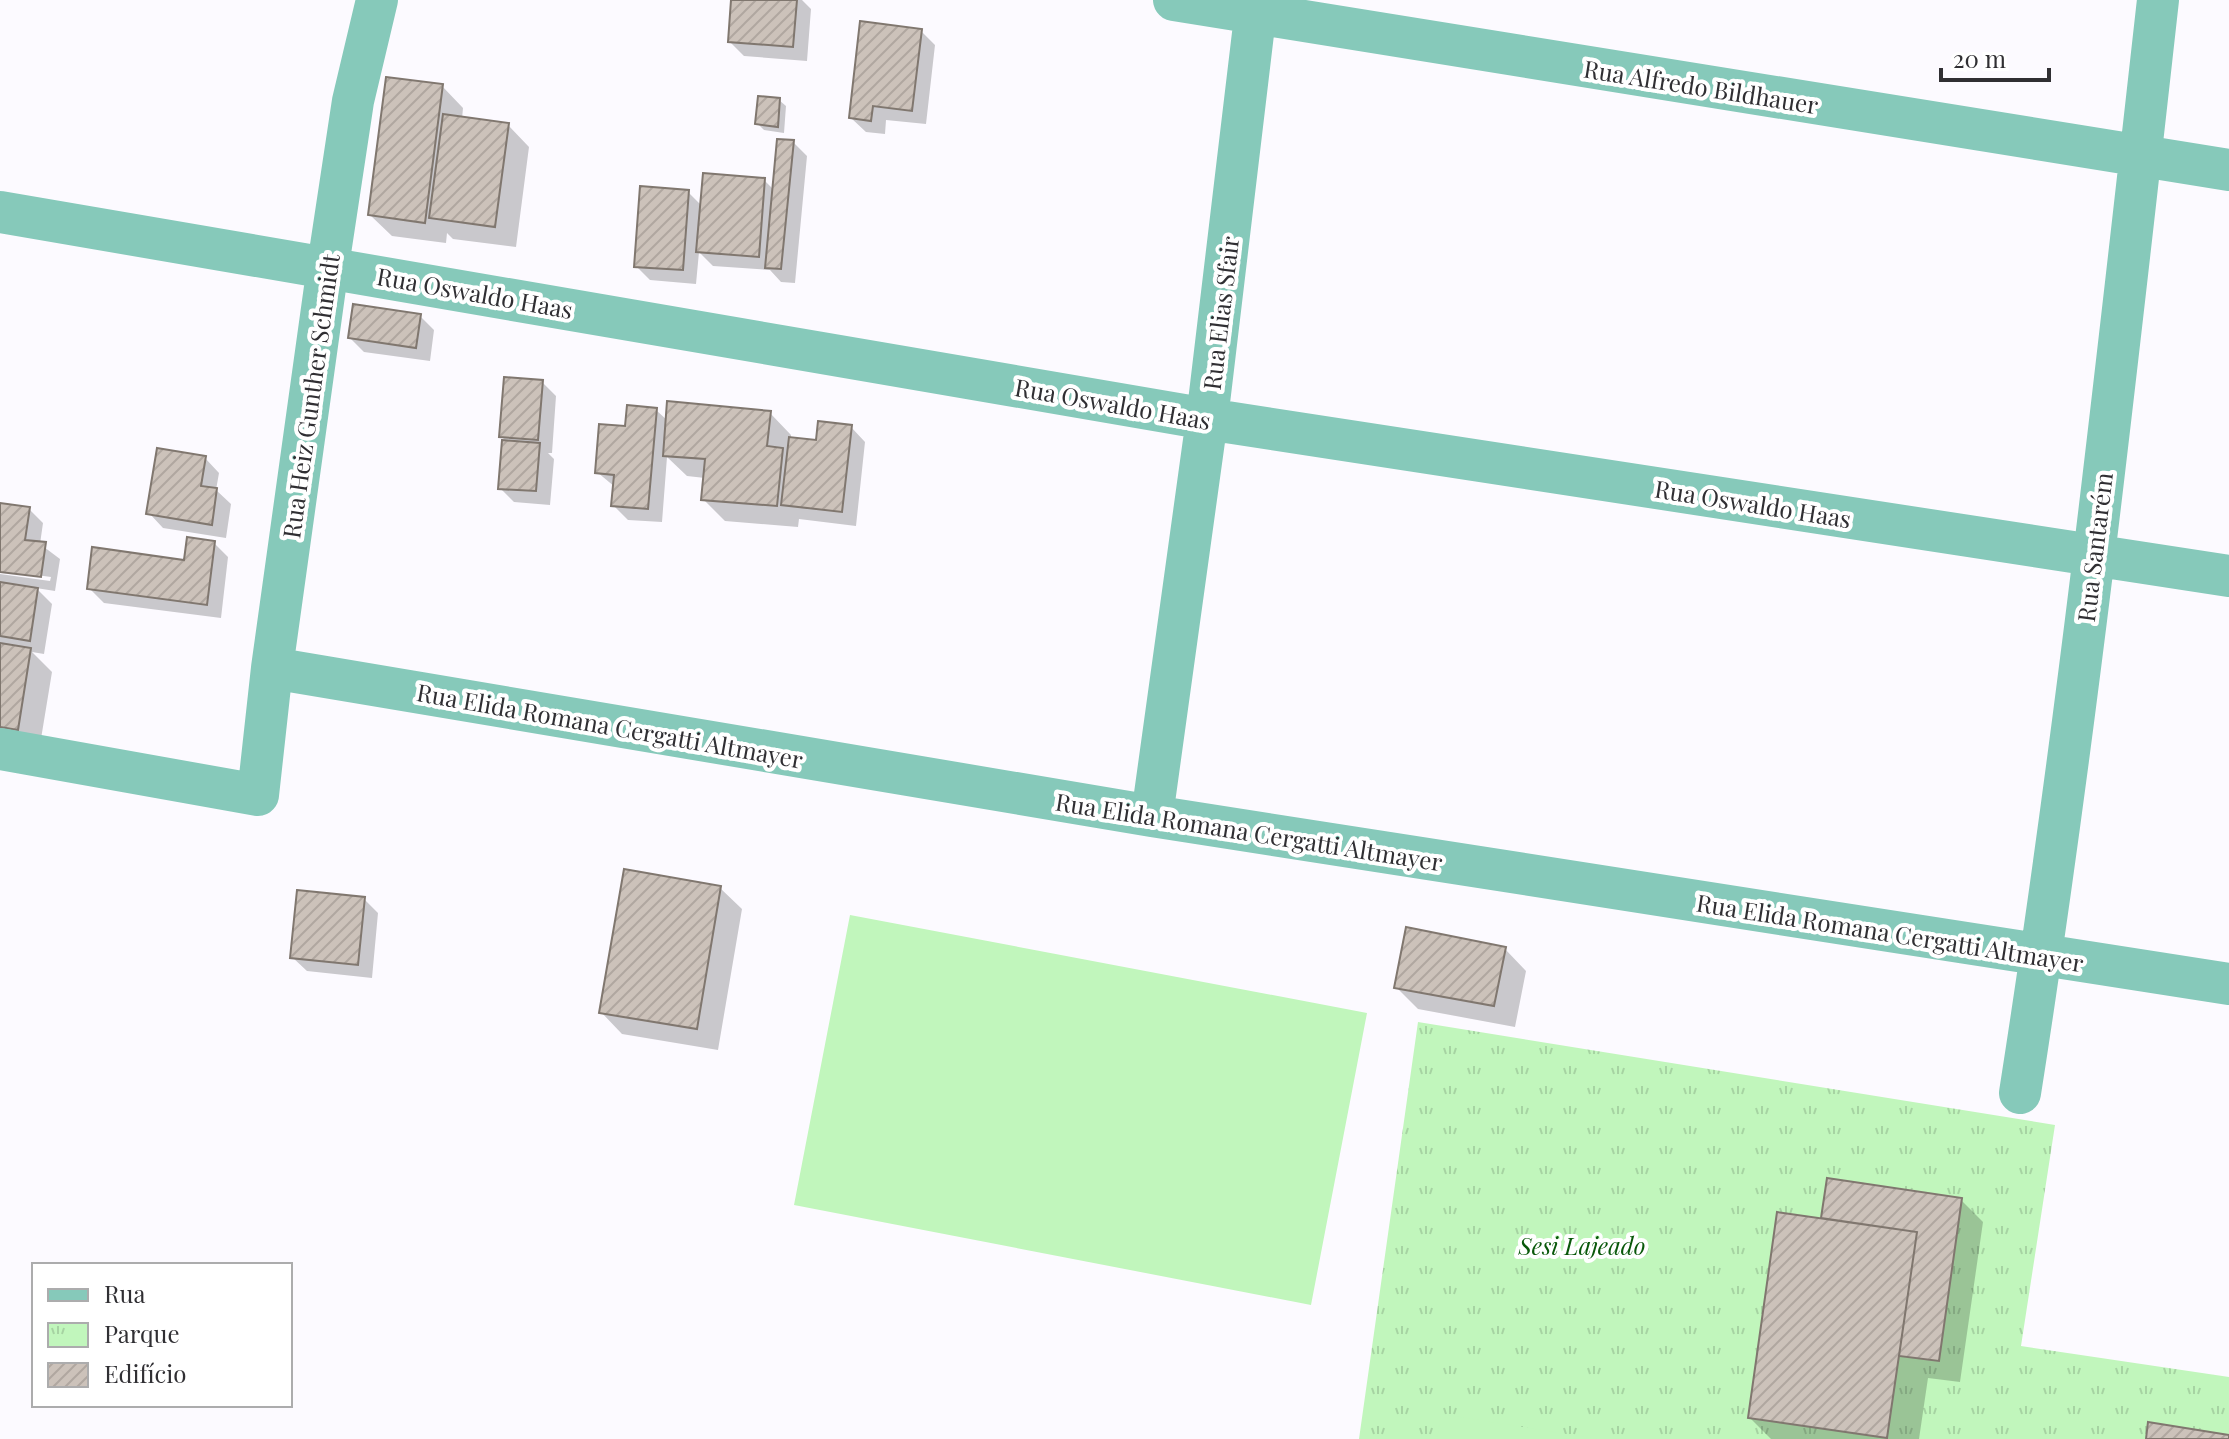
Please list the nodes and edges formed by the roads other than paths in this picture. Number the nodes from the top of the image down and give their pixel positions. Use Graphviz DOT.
graph roads {
  1 [pos="377,0"];
  2 [pos="1174,0"];
  3 [pos="2158,0"];
  4 [pos="1256,8"];
  5 [pos="2141,156"];
  6 [pos="2229,170"];
  7 [pos="0,212"];
  8 [pos="328,266"];
  9 [pos="1207,419"];
  10 [pos="2093,555"];
  11 [pos="2229,576"];
  12 [pos="272,668"];
  13 [pos="0,749"];
  14 [pos="1152,816"];
  15 [pos="2041,956"];
  16 [pos="2229,984"];
  17 [pos="2020,1093"];
  1 -- 8 [label="street, Rua Heiz Gunther Schmidt"];
  2 -- 4 [label="street, Rua Alfredo Bildhauer"];
  3 -- 5 [label="street, Rua Santarém"];
  4 -- 5 [label="street, Rua Alfredo Bildhauer"];
  4 -- 9 [label="street, Rua Elias Sfair"];
  5 -- 6 [label="street, Rua Alfredo Bildhauer"];
  5 -- 10 [label="street, Rua Santarém"];
  7 -- 8 [label="street, Rua Oswaldo Haas"];
  8 -- 9 [label="street, Rua Oswaldo Haas"];
  8 -- 12 [label="street, Rua Heiz Gunther Schmidt"];
  9 -- 10 [label="street, Rua Oswaldo Haas"];
  9 -- 14 [label="street, Rua Elias Sfair"];
  10 -- 11 [label="street, Rua Oswaldo Haas"];
  10 -- 15 [label="street, Rua Santarém"];
  12 -- 13 [label="street, Rua Heiz Gunther Schmidt"];
  12 -- 14 [label="street, Rua Elida Romana Cergatti Altmayer"];
  14 -- 15 [label="street, Rua Elida Romana Cergatti Altmayer"];
  15 -- 16 [label="street, Rua Elida Romana Cergatti Altmayer"];
  15 -- 17 [label="street, Rua Santarém"];
}
